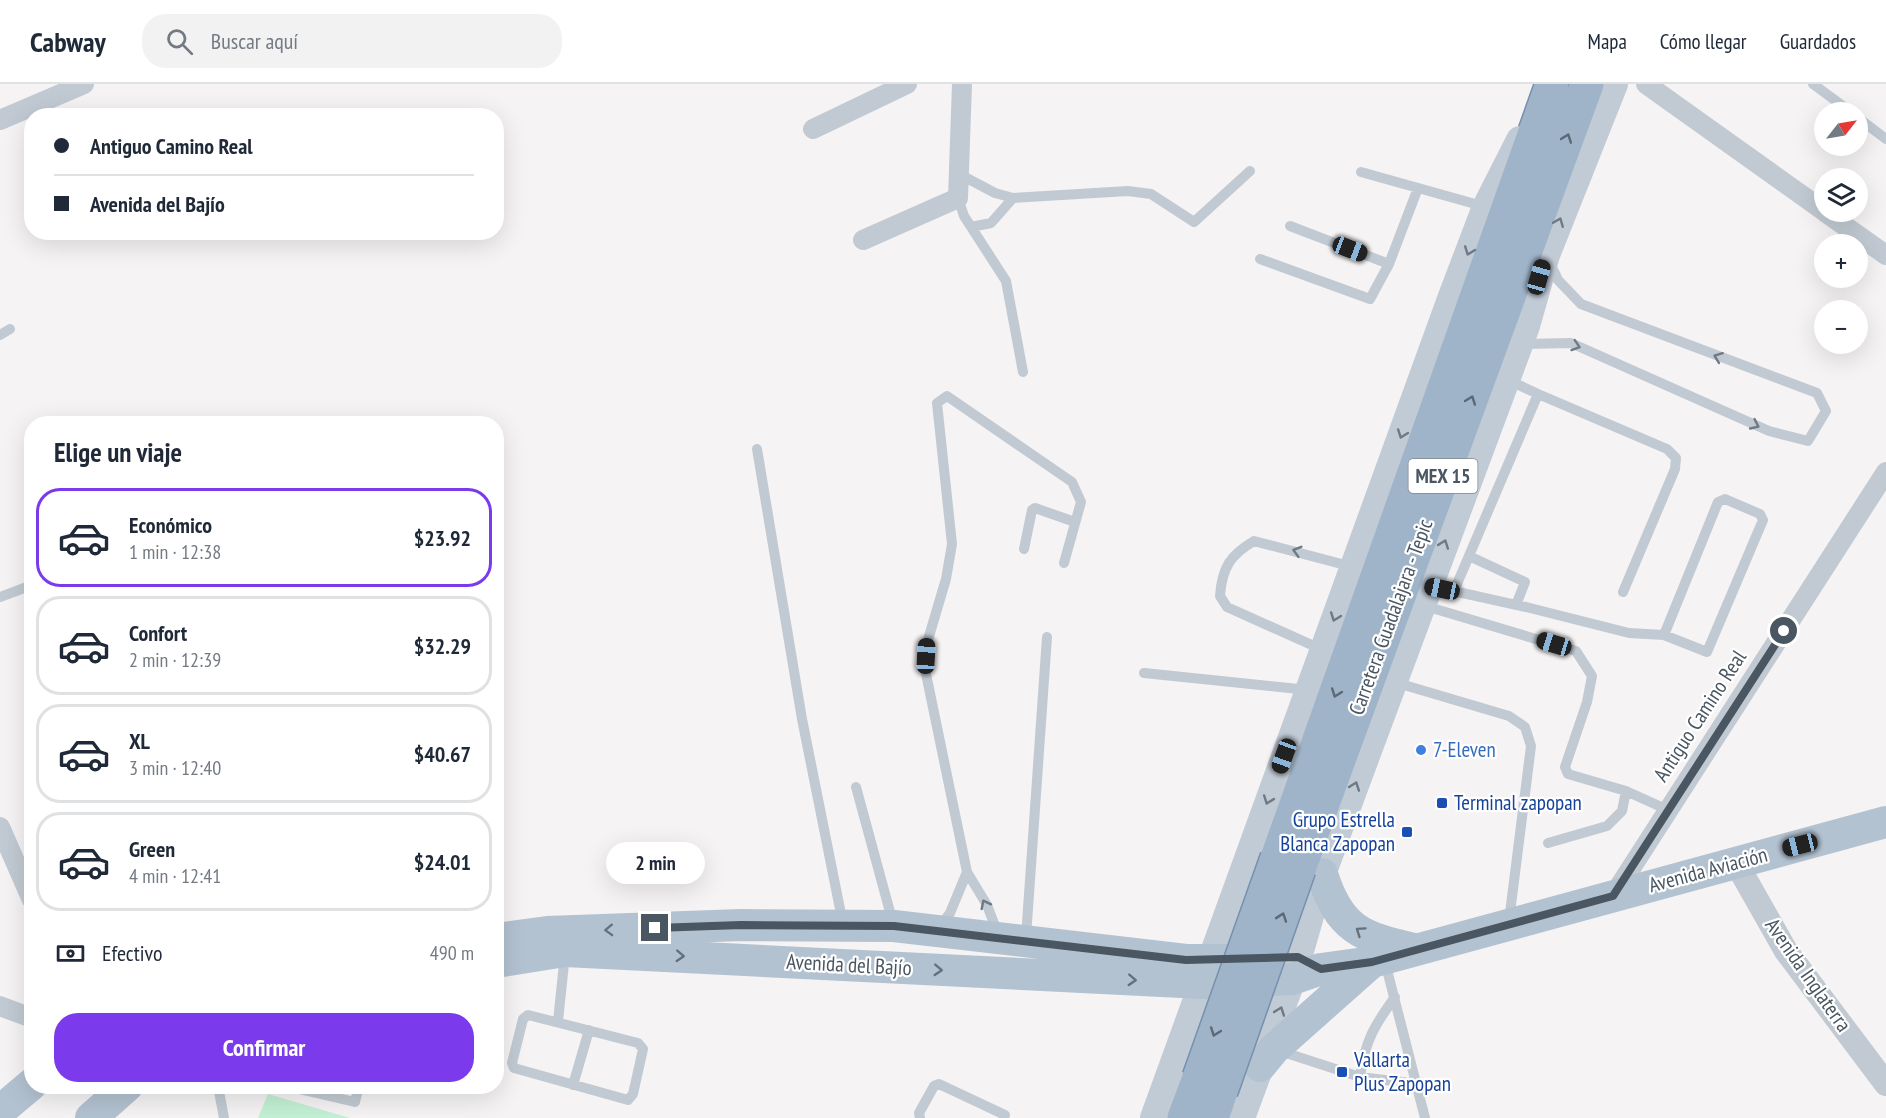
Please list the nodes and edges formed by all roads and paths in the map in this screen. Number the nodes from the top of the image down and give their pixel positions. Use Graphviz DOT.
graph roads {
  1 [pos="84,84"];
  2 [pos="907,84"];
  3 [pos="962,84"];
  4 [pos="1547,84"];
  5 [pos="1552,84"];
  6 [pos="1587,84"];
  7 [pos="1614,84"];
  8 [pos="1646,84"];
  9 [pos="1814,84"];
  10 [pos="1838,102"];
  11 [pos="28,108"];
  12 [pos="24,110"];
  13 [pos="0,120"];
  14 [pos="1868,125"];
  15 [pos="813,129"];
  16 [pos="1886,139"];
  17 [pos="1251,171"];
  18 [pos="1361,172"];
  19 [pos="959,174"];
  20 [pos="1418,188"];
  21 [pos="958,198"];
  22 [pos="1013,198"];
  23 [pos="1814,203"];
  24 [pos="1496,210"];
  25 [pos="1840,222"];
  26 [pos="1290,226"];
  27 [pos="971,227"];
  28 [pos="863,240"];
  29 [pos="1546,255"];
  30 [pos="1886,255"];
  31 [pos="1260,259"];
  32 [pos="1389,264"];
  33 [pos="10,329"];
  34 [pos="0,335"];
  35 [pos="1519,344"];
  36 [pos="1023,372"];
  37 [pos="1506,379"];
  38 [pos="1538,394"];
  39 [pos="757,449"];
  40 [pos="1886,472"];
  41 [pos="1076,522"];
  42 [pos="1024,549"];
  43 [pos="1469,556"];
  44 [pos="1064,563"];
  45 [pos="1353,568"];
  46 [pos="24,588"];
  47 [pos="1623,592"];
  48 [pos="1435,594"];
  49 [pos="0,597"];
  50 [pos="1516,604"];
  51 [pos="1664,635"];
  52 [pos="1047,637"];
  53 [pos="1323,650"];
  54 [pos="1144,673"];
  55 [pos="1394,681"];
  56 [pos="1308,690"];
  57 [pos="856,787"];
  58 [pos="1626,791"];
  59 [pos="1668,810"];
  60 [pos="1886,822"];
  61 [pos="0,827"];
  62 [pos="1548,843"];
  63 [pos="1735,861"];
  64 [pos="1288,862"];
  65 [pos="967,872"];
  66 [pos="24,880"];
  67 [pos="1613,896"];
  68 [pos="1509,924"];
  69 [pos="844,926"];
  70 [pos="894,926"];
  71 [pos="937,932"];
  72 [pos="504,938"];
  73 [pos="1012,940"];
  74 [pos="1415,950"];
  75 [pos="566,951"];
  76 [pos="504,961"];
  77 [pos="1378,961"];
  78 [pos="1303,968"];
  79 [pos="1207,972"];
  80 [pos="1395,997"];
  81 [pos="0,1006"];
  82 [pos="24,1015"];
  83 [pos="558,1021"];
  84 [pos="589,1030"];
  85 [pos="1267,1057"];
  86 [pos="1360,1077"];
  87 [pos="1418,1084"];
  88 [pos="1886,1084"];
  89 [pos="573,1085"];
  90 [pos="1166,1088"];
  91 [pos="24,1091"];
  92 [pos="118,1094"];
  93 [pos="220,1094"];
  94 [pos="325,1094"];
  95 [pos="358,1094"];
  96 [pos="1211,1096"];
  97 [pos="0,1111"];
  98 [pos="1005,1115"];
  99 [pos="91,1118"];
  100 [pos="225,1118"];
  101 [pos="920,1118"];
  102 [pos="1154,1118"];
  103 [pos="1184,1118"];
  104 [pos="1241,1118"];
  105 [pos="1425,1118"];
  1 -- 11 [label="street"];
  2 -- 15 [label="street"];
  3 -- 19 [label="street"];
  4 -- 24 [label="main road"];
  5 -- 24 [label="highway, Carretera Guadalajara - Tepic / MEX 15"];
  64 -- 6 [label="highway, Carretera Guadalajara - Tepic / MEX 15, one-way"];
  29 -- 7 [label="main road, one-way"];
  8 -- 23 [label="street"];
  9 -- 10 [label="lane"];
  12 -- 13 [label="street"];
  14 -- 16 [label="lane"];
  17 -- 22 [label="lane"];
  18 -- 20 [label="lane"];
  19 -- 21 [label="street"];
  19 -- 22 [label="lane"];
  20 -- 24 [label="lane"];
  20 -- 32 [label="lane"];
  21 -- 27 [label="lane"];
  21 -- 28 [label="street"];
  22 -- 27 [label="lane"];
  24 -- 45 [label="main road, one-way"];
  24 -- 64 [label="highway, Carretera Guadalajara - Tepic / MEX 15, one-way"];
  25 -- 30 [label="street"];
  26 -- 32 [label="lane"];
  27 -- 36 [label="lane"];
  29 -- 35 [label="main road"];
  35 -- 29 [label="lane, one-way"];
  31 -- 32 [label="lane"];
  33 -- 34 [label="lane"];
  35 -- 37 [label="main road"];
  37 -- 38 [label="lane"];
  48 -- 37 [label="main road, one-way"];
  38 -- 43 [label="lane"];
  38 -- 47 [label="lane"];
  39 -- 69 [label="lane"];
  40 -- 59 [label="street, Antiguo Camino Real"];
  41 -- 42 [label="lane"];
  41 -- 44 [label="lane"];
  41 -- 65 [label="lane"];
  43 -- 48 [label="lane"];
  43 -- 50 [label="lane"];
  45 -- 53 [label="main road, one-way"];
  45 -- 53 [label="lane, one-way"];
  46 -- 49 [label="lane"];
  48 -- 50 [label="lane"];
  48 -- 55 [label="main road"];
  48 -- 58 [label="lane"];
  50 -- 51 [label="lane"];
  51 -- 51 [label="lane"];
  52 -- 73 [label="lane"];
  53 -- 56 [label="main road"];
  54 -- 56 [label="lane"];
  64 -- 55 [label="main road, one-way"];
  55 -- 68 [label="lane"];
  56 -- 64 [label="main road, one-way"];
  57 -- 70 [label="lane"];
  58 -- 59 [label="lane"];
  58 -- 62 [label="lane"];
  59 -- 67 [label="street, Antiguo Camino Real"];
  60 -- 63 [label="main road, Avenida Aviación"];
  61 -- 66 [label="street"];
  63 -- 67 [label="main road, Avenida Aviación"];
  63 -- 88 [label="street, Avenida Inglaterra"];
  74 -- 64 [label="main road, one-way"];
  64 -- 78 [label="main road"];
  64 -- 79 [label="main road"];
  64 -- 96 [label="highway, Carretera Guadalajara - Tepic / MEX 15, bridge"];
  65 -- 71 [label="lane"];
  73 -- 65 [label="lane, one-way"];
  67 -- 68 [label="main road, Avenida Aviación"];
  68 -- 74 [label="main road, Avenida Aviación"];
  69 -- 70 [label="main road, Avenida del Bajío"];
  69 -- 72 [label="main road, Avenida del Bajío, one-way"];
  70 -- 71 [label="main road, Avenida del Bajío"];
  71 -- 73 [label="main road, Avenida del Bajío"];
  73 -- 79 [label="main road, Avenida del Bajío"];
  74 -- 77 [label="main road, Avenida Aviación"];
  75 -- 76 [label="main road, Avenida del Bajío"];
  75 -- 79 [label="main road, Avenida del Bajío, one-way"];
  75 -- 83 [label="lane"];
  77 -- 78 [label="main road, Avenida Aviación"];
  77 -- 80 [label="lane"];
  77 -- 85 [label="main road"];
  78 -- 79 [label="main road, Avenida Aviación"];
  85 -- 78 [label="main road, one-way"];
  79 -- 90 [label="main road"];
  80 -- 86 [label="lane"];
  80 -- 87 [label="lane"];
  81 -- 82 [label="street"];
  83 -- 84 [label="lane"];
  83 -- 89 [label="lane"];
  84 -- 89 [label="lane"];
  84 -- 89 [label="lane"];
  85 -- 86 [label="lane"];
  85 -- 104 [label="main road"];
  86 -- 87 [label="lane"];
  87 -- 105 [label="lane"];
  90 -- 102 [label="main road"];
  90 -- 104 [label="main road"];
  91 -- 97 [label="main road"];
  92 -- 99 [label="main road"];
  93 -- 100 [label="lane"];
  94 -- 95 [label="lane"];
  96 -- 103 [label="highway, Carretera Guadalajara - Tepic / MEX 15"];
  98 -- 101 [label="lane"];
}
